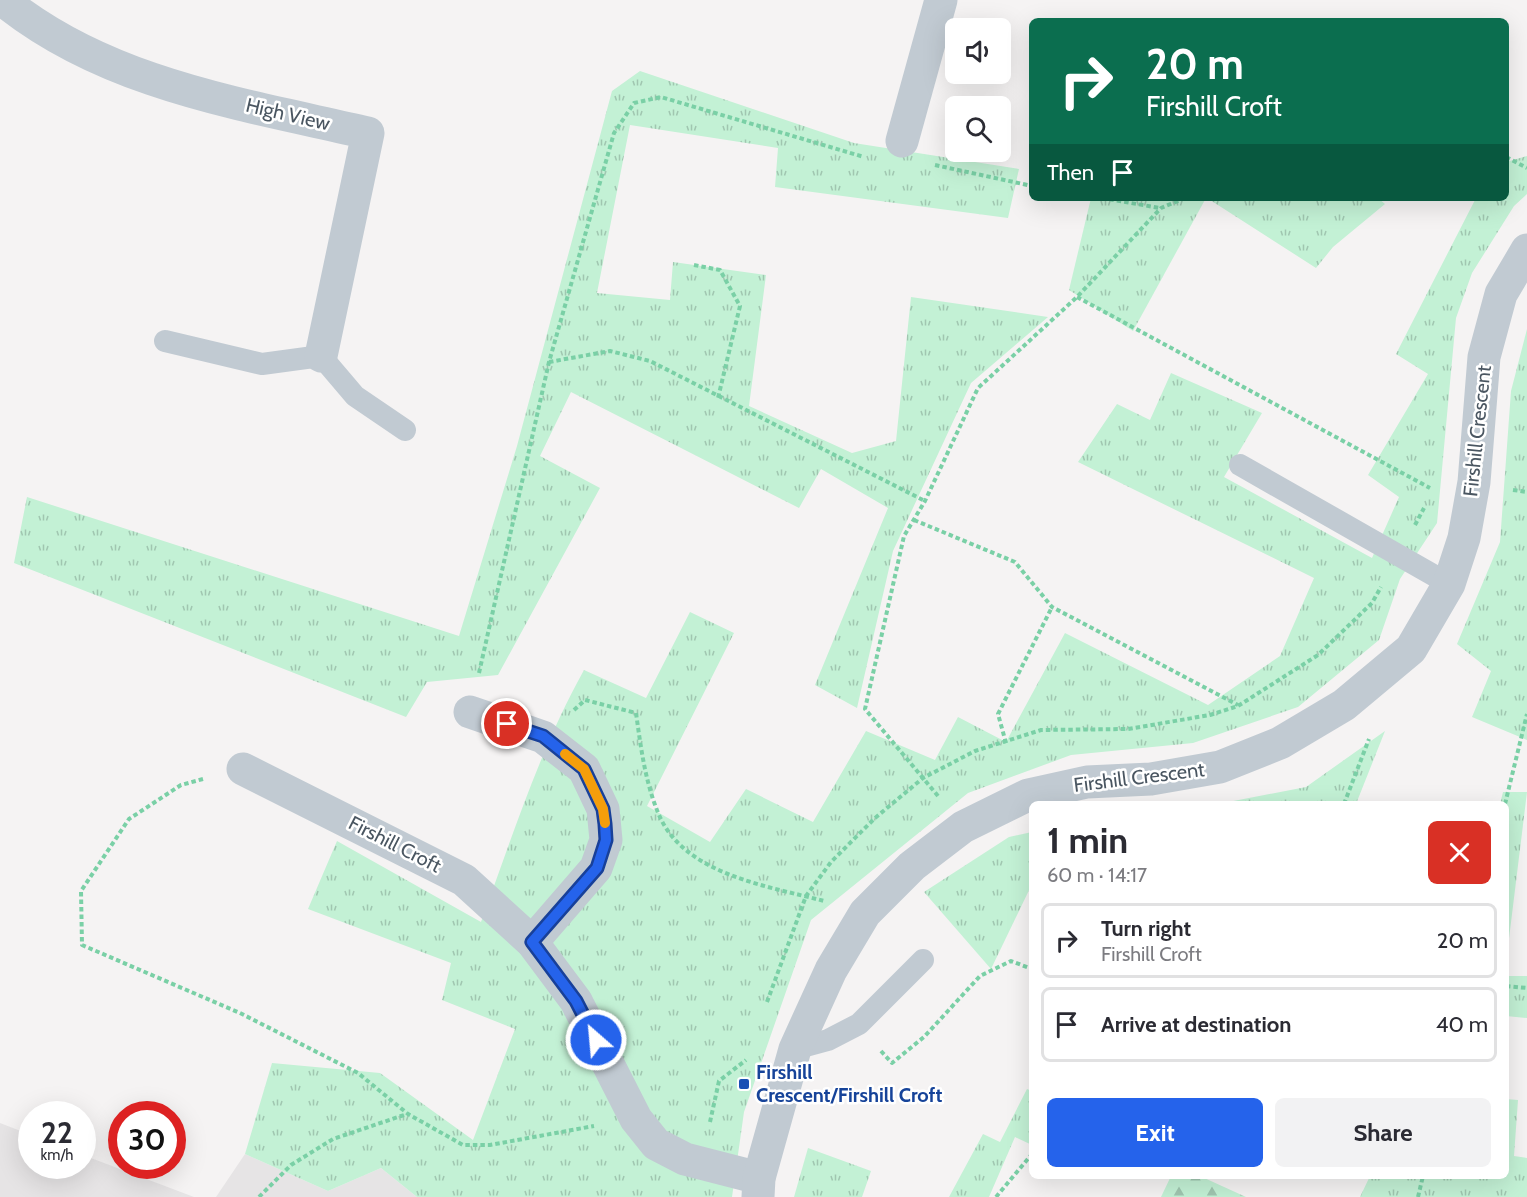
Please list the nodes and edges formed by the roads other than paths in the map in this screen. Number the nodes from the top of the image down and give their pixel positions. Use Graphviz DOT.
graph roads {
  1 [pos="3,0"];
  2 [pos="941,0"];
  3 [pos="902,141"];
  4 [pos="1527,250"];
  5 [pos="165,341"];
  6 [pos="321,356"];
  7 [pos="405,430"];
  8 [pos="1240,465"];
  9 [pos="1449,584"];
  10 [pos="470,712"];
  11 [pos="243,769"];
  12 [pos="532,942"];
  13 [pos="923,960"];
  14 [pos="795,1049"];
  15 [pos="758,1187"];
  1 -- 6 [label="street, High View"];
  2 -- 3 [label="street"];
  4 -- 9 [label="street, Firshill Crescent"];
  5 -- 6 [label="lane"];
  6 -- 7 [label="lane"];
  8 -- 9 [label="lane"];
  9 -- 14 [label="street, Firshill Crescent"];
  10 -- 12 [label="street"];
  11 -- 12 [label="street, Firshill Croft"];
  12 -- 15 [label="street, Firshill Croft"];
  13 -- 14 [label="lane"];
  14 -- 15 [label="street, Firshill Crescent"];
}
